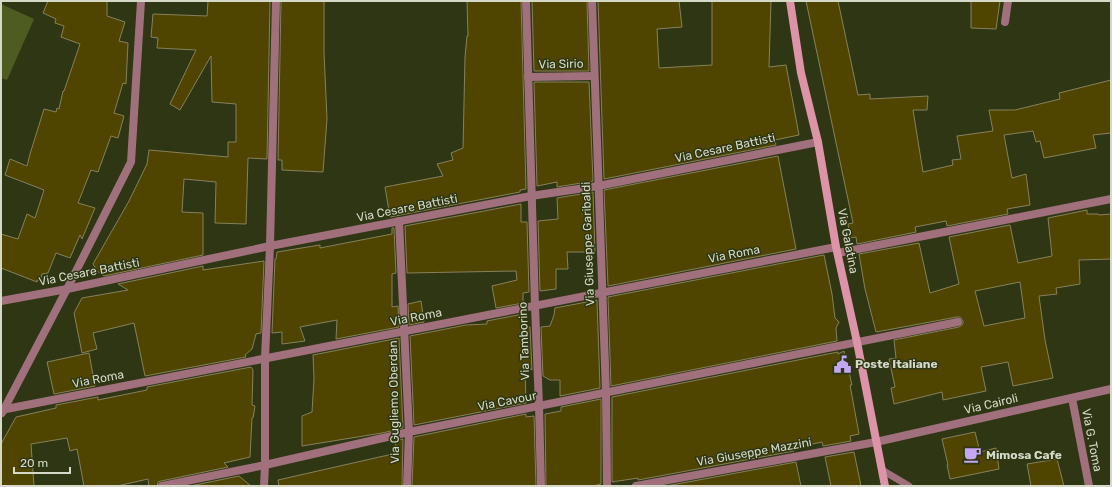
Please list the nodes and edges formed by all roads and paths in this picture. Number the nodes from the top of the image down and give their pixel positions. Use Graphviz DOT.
graph roads {
  1 [pos="141,1"];
  2 [pos="276,1"];
  3 [pos="526,1"];
  4 [pos="592,1"];
  5 [pos="790,1"];
  6 [pos="1008,1"];
  7 [pos="1005,22"];
  8 [pos="594,76"];
  9 [pos="528,77"];
  10 [pos="818,142"];
  11 [pos="598,186"];
  12 [pos="531,196"];
  13 [pos="1111,199"];
  14 [pos="399,221"];
  15 [pos="270,246"];
  16 [pos="837,250"];
  17 [pos="67,289"];
  18 [pos="602,292"];
  19 [pos="1,301"];
  20 [pos="535,306"];
  21 [pos="958,322"];
  22 [pos="405,331"];
  23 [pos="857,342"];
  24 [pos="265,358"];
  25 [pos="1111,389"];
  26 [pos="606,393"];
  27 [pos="1072,398"];
  28 [pos="539,406"];
  29 [pos="2,411"];
  30 [pos="409,432"];
  31 [pos="876,442"];
  32 [pos="265,465"];
  33 [pos="882,470"];
  34 [pos="162,486"];
  35 [pos="264,486"];
  36 [pos="407,486"];
  37 [pos="540,486"];
  38 [pos="607,486"];
  39 [pos="636,486"];
  40 [pos="885,486"];
  41 [pos="908,486"];
  42 [pos="1089,486"];
  1 -- 17 [label="street"];
  2 -- 15 [label="street"];
  3 -- 9 [label="street, Via Tamborino"];
  4 -- 8 [label="street, Via Giuseppe Garibaldi"];
  5 -- 10 [label="street, Via Galatina"];
  6 -- 7 [label="street"];
  8 -- 9 [label="street, Via Sirio"];
  8 -- 11 [label="street, Via Giuseppe Garibaldi"];
  9 -- 12 [label="street, Via Tamborino"];
  10 -- 11 [label="street, Via Cesare Battisti"];
  10 -- 16 [label="street, Via Galatina"];
  11 -- 12 [label="street, Via Cesare Battisti"];
  11 -- 18 [label="street, Via Giuseppe Garibaldi"];
  12 -- 14 [label="street, Via Cesare Battisti"];
  12 -- 20 [label="street, Via Tamborino"];
  13 -- 16 [label="street, Via Roma"];
  14 -- 15 [label="street, Via Cesare Battisti"];
  14 -- 22 [label="street, Via Gugliemo Oberdan"];
  15 -- 17 [label="street, Via Cesare Battisti"];
  15 -- 24 [label="street"];
  16 -- 18 [label="street, Via Roma"];
  16 -- 23 [label="street, Via Galatina"];
  17 -- 19 [label="street, Via Cesare Battisti"];
  17 -- 29 [label="street"];
  18 -- 20 [label="street, Via Roma"];
  18 -- 26 [label="street, Via Giuseppe Garibaldi"];
  20 -- 22 [label="street, Via Roma"];
  20 -- 28 [label="street, Via Tamborino"];
  21 -- 23 [label="street, Via Cavour"];
  22 -- 24 [label="street, Via Roma"];
  22 -- 30 [label="street, Via Gugliemo Oberdan"];
  23 -- 26 [label="street, Via Cavour"];
  23 -- 31 [label="street, Via Galatina"];
  24 -- 29 [label="street, Via Roma"];
  24 -- 32 [label="street"];
  25 -- 27 [label="street, Via Cairoli"];
  26 -- 28 [label="street, Via Cavour"];
  26 -- 38 [label="street, Via Giuseppe Garibaldi"];
  27 -- 31 [label="street, Via Cairoli"];
  27 -- 42 [label="street, Via G. Toma"];
  28 -- 30 [label="street, Via Cavour"];
  28 -- 37 [label="street, Via Tamborino"];
  30 -- 32 [label="street, Via Cavour"];
  30 -- 36 [label="street, Via Gugliemo Oberdan"];
  31 -- 33 [label="street, Via Galatina"];
  31 -- 39 [label="street, Via Giuseppe Mazzini"];
  32 -- 34 [label="street, Via Cavour"];
  32 -- 35 [label="street"];
  33 -- 40 [label="street, Via Galatina"];
  33 -- 41 [label="lane"];
}
